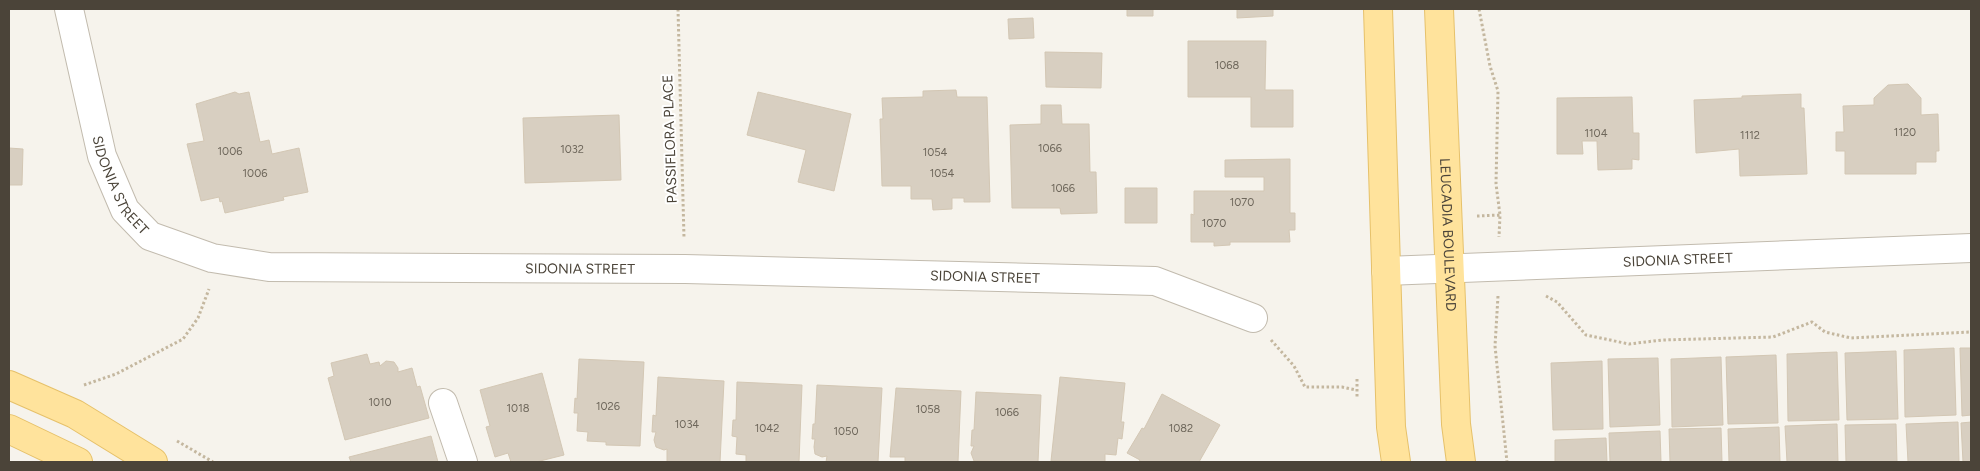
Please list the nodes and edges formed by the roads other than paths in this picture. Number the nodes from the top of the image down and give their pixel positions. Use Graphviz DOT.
graph roads {
  1 [pos="69,9"];
  2 [pos="1378,9"];
  3 [pos="1438,9"];
  4 [pos="1971,248"];
  5 [pos="1448,268"];
  6 [pos="1386,271"];
  7 [pos="1253,318"];
  8 [pos="9,385"];
  9 [pos="443,403"];
  10 [pos="9,429"];
  11 [pos="78,462"];
  12 [pos="153,462"];
  13 [pos="463,462"];
  14 [pos="1396,462"];
  15 [pos="1461,462"];
  1 -- 7 [label="street, SIDONIA STREET"];
  2 -- 6 [label="main road"];
  3 -- 5 [label="main road, LEUCADIA BOULEVARD"];
  4 -- 5 [label="street, SIDONIA STREET"];
  5 -- 6 [label="street, SIDONIA STREET"];
  5 -- 15 [label="main road, LEUCADIA BOULEVARD"];
  6 -- 14 [label="main road"];
  8 -- 12 [label="main road"];
  9 -- 13 [label="street"];
  10 -- 11 [label="main road"];
}
